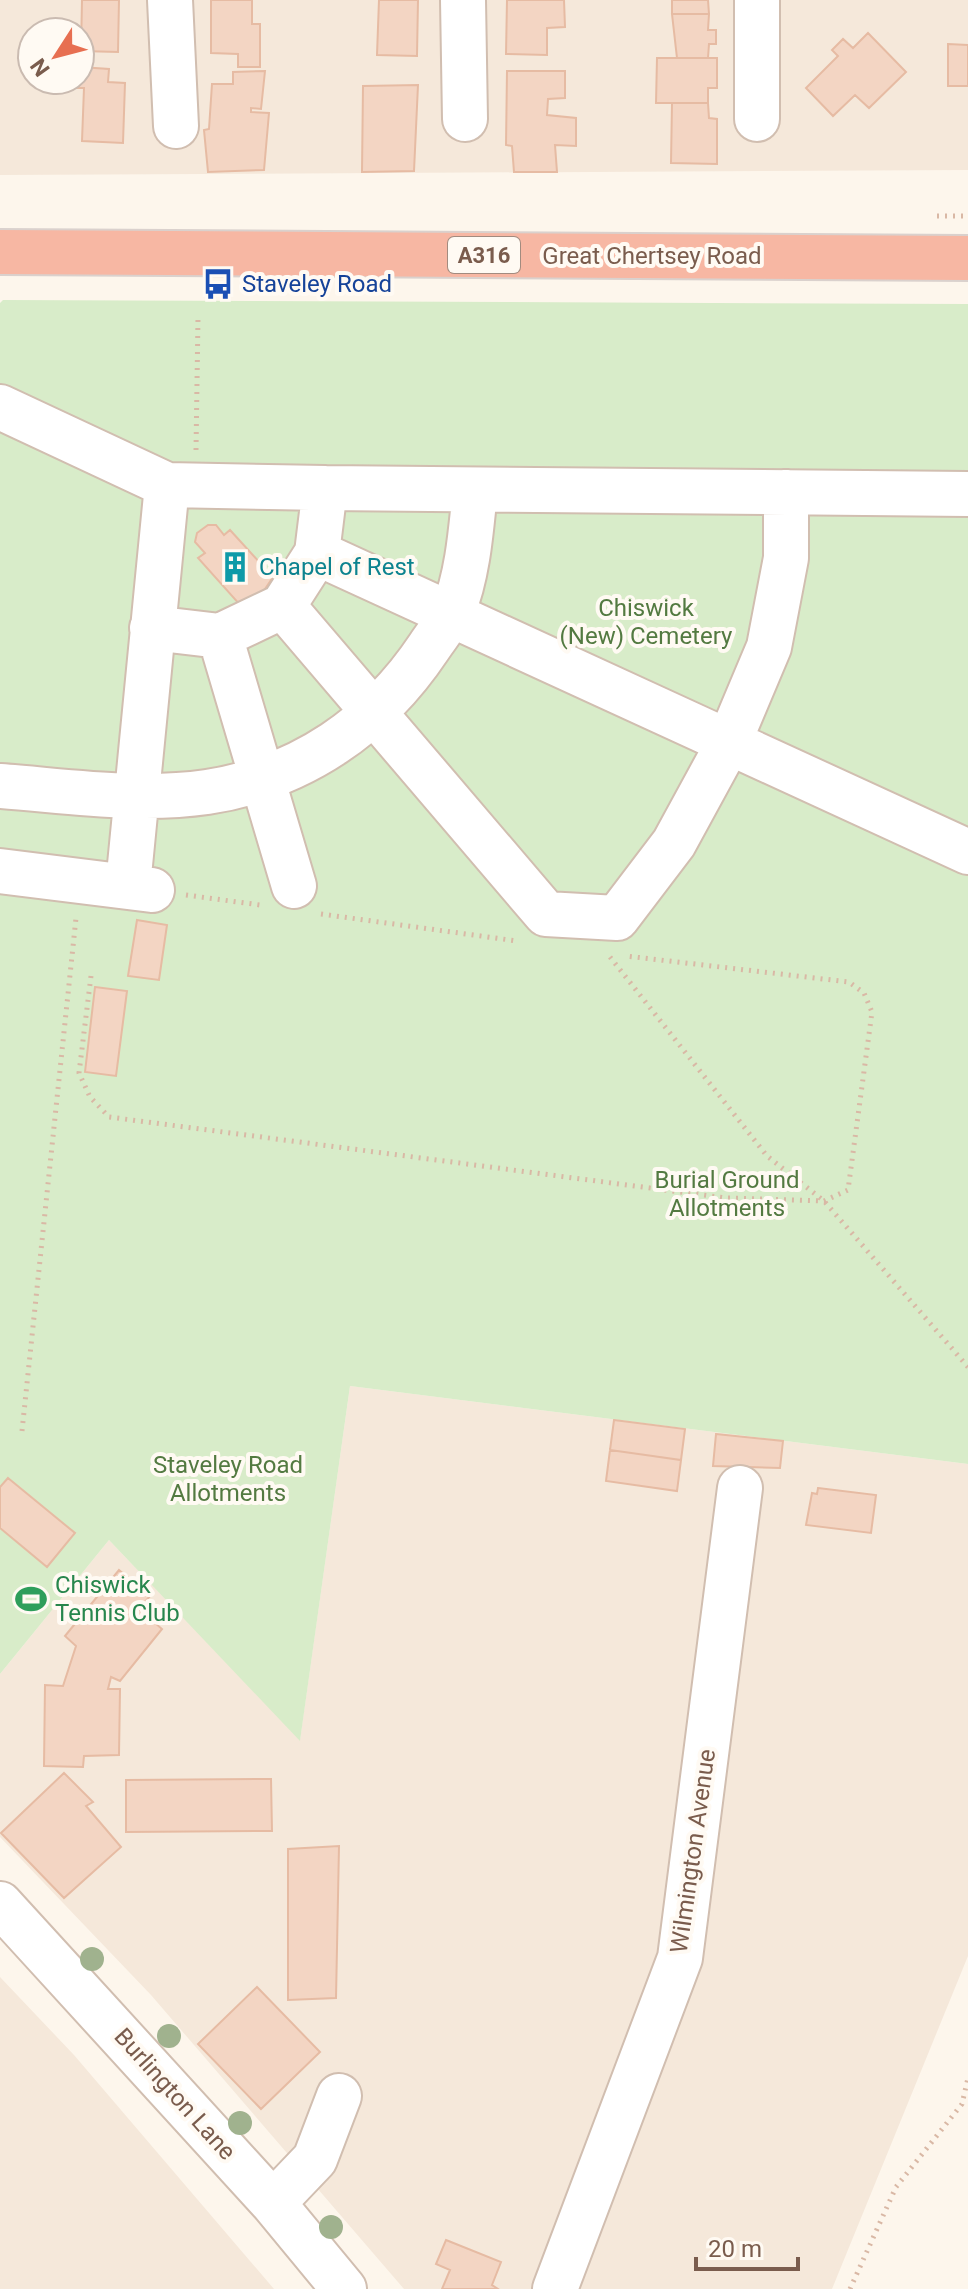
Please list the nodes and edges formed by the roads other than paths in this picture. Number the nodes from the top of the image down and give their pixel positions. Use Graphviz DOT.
graph roads {
  1 [pos="170,0"];
  2 [pos="463,0"];
  3 [pos="757,0"];
  4 [pos="465,119"];
  5 [pos="757,119"];
  6 [pos="176,126"];
  7 [pos="0,252"];
  8 [pos="968,258"];
  9 [pos="0,407"];
  10 [pos="182,486"];
  11 [pos="325,488"];
  12 [pos="475,491"];
  13 [pos="786,492"];
  14 [pos="968,494"];
  15 [pos="317,553"];
  16 [pos="283,606"];
  17 [pos="452,612"];
  18 [pos="152,628"];
  19 [pos="220,636"];
  20 [pos="375,714"];
  21 [pos="729,742"];
  22 [pos="262,780"];
  23 [pos="0,786"];
  24 [pos="135,797"];
  25 [pos="968,852"];
  26 [pos="0,871"];
  27 [pos="288,901"];
  28 [pos="740,1488"];
  29 [pos="0,1904"];
  30 [pos="339,2096"];
  31 [pos="273,2203"];
  32 [pos="344,2289"];
  33 [pos="555,2289"];
  1 -- 6 [label="street"];
  2 -- 4 [label="street"];
  3 -- 5 [label="street"];
  7 -- 8 [label="highway, Great Chertsey Road / A316"];
  9 -- 10 [label="street"];
  10 -- 11 [label="street"];
  10 -- 18 [label="street"];
  11 -- 12 [label="street"];
  11 -- 15 [label="street"];
  12 -- 13 [label="street"];
  12 -- 17 [label="street"];
  13 -- 14 [label="street"];
  13 -- 21 [label="street"];
  15 -- 16 [label="street"];
  15 -- 17 [label="street"];
  16 -- 19 [label="street"];
  16 -- 20 [label="street"];
  17 -- 20 [label="street"];
  17 -- 21 [label="street"];
  18 -- 19 [label="street"];
  18 -- 24 [label="street"];
  19 -- 22 [label="street"];
  20 -- 21 [label="street"];
  20 -- 22 [label="street"];
  21 -- 25 [label="street"];
  22 -- 24 [label="street"];
  22 -- 27 [label="street"];
  23 -- 24 [label="street"];
  24 -- 26 [label="street"];
  28 -- 33 [label="street, Wilmington Avenue"];
  29 -- 31 [label="street, Burlington Lane"];
  30 -- 31 [label="street"];
  31 -- 32 [label="street, Burlington Lane"];
}
